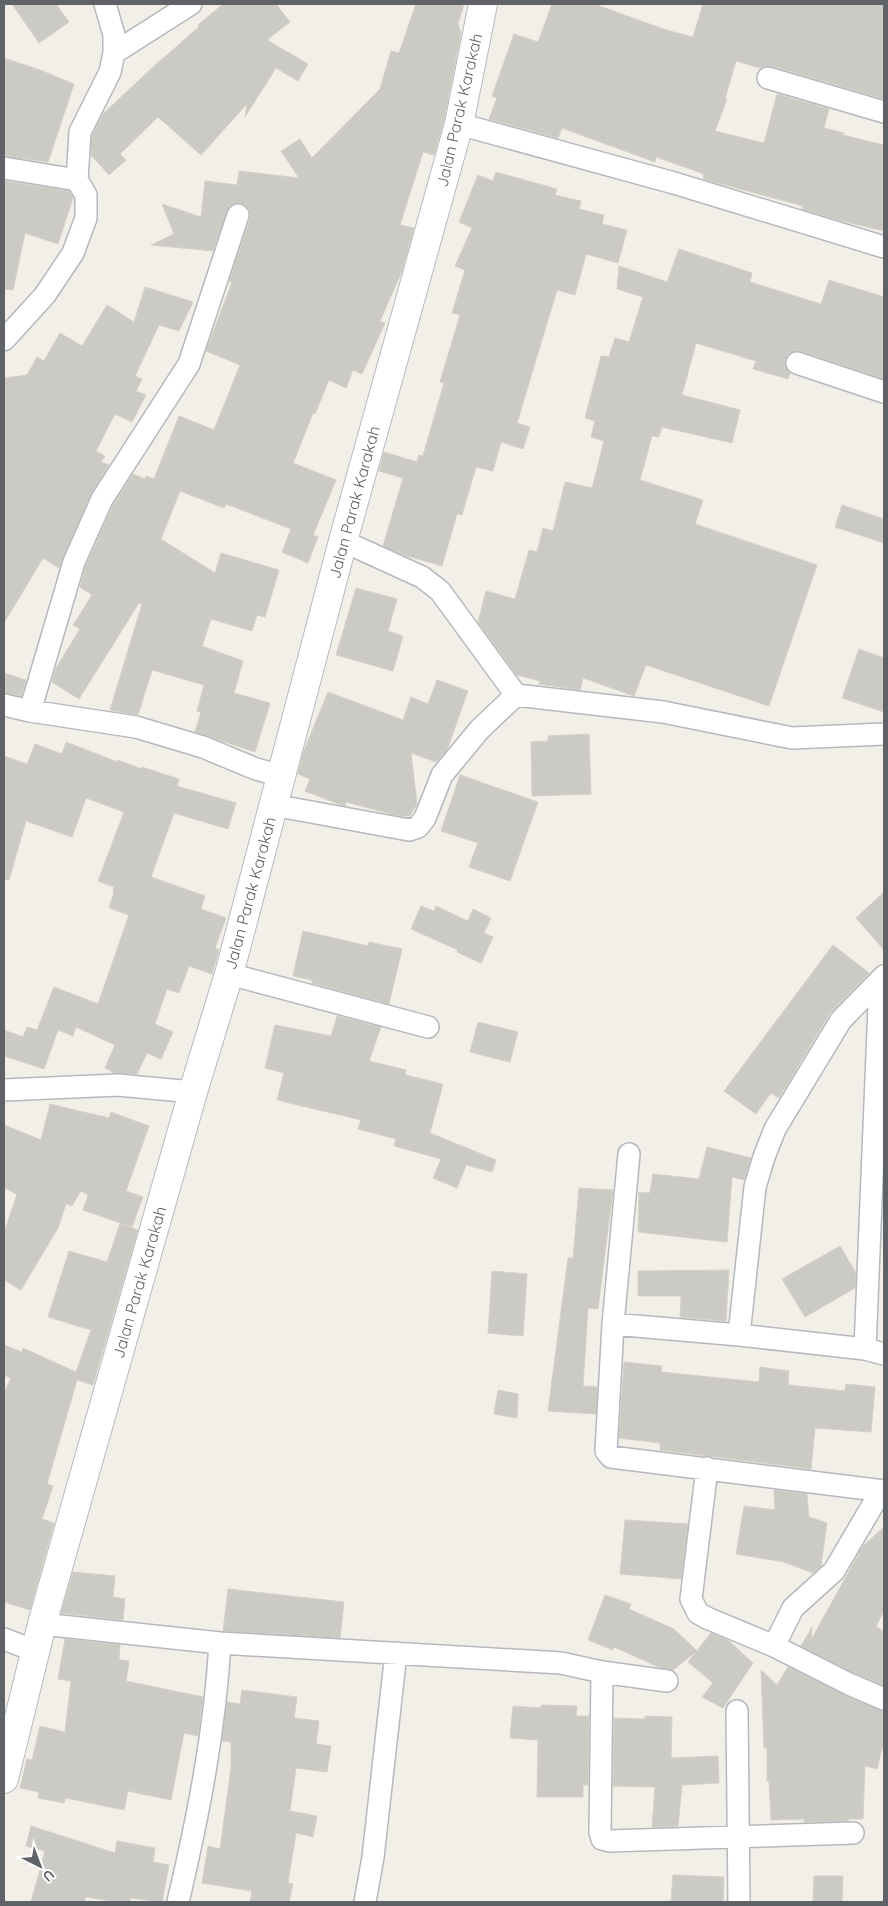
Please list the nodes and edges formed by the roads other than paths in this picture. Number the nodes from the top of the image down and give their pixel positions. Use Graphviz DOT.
graph roads {
  1 [pos="105,4"];
  2 [pos="191,4"];
  3 [pos="483,4"];
  4 [pos="114,54"];
  5 [pos="768,78"];
  6 [pos="884,112"];
  7 [pos="460,124"];
  8 [pos="4,168"];
  9 [pos="77,180"];
  10 [pos="238,215"];
  11 [pos="884,247"];
  12 [pos="13,316"];
  13 [pos="4,340"];
  14 [pos="797,363"];
  15 [pos="884,392"];
  16 [pos="343,541"];
  17 [pos="516,694"];
  18 [pos="4,705"];
  19 [pos="30,711"];
  20 [pos="884,734"];
  21 [pos="282,776"];
  22 [pos="273,805"];
  23 [pos="229,974"];
  24 [pos="882,979"];
  25 [pos="428,1027"];
  26 [pos="4,1090"];
  27 [pos="193,1092"];
  28 [pos="629,1154"];
  29 [pos="613,1324"];
  30 [pos="739,1334"];
  31 [pos="875,1352"];
  32 [pos="707,1468"];
  33 [pos="883,1491"];
  34 [pos="42,1624"];
  35 [pos="4,1639"];
  36 [pos="220,1643"];
  37 [pos="774,1646"];
  38 [pos="35,1650"];
  39 [pos="396,1653"];
  40 [pos="602,1672"];
  41 [pos="667,1681"];
  42 [pos="884,1699"];
  43 [pos="737,1710"];
  44 [pos="4,1779"];
  45 [pos="853,1833"];
  46 [pos="739,1836"];
  47 [pos="178,1902"];
  48 [pos="365,1902"];
  49 [pos="739,1902"];
  1 -- 4 [label="street"];
  2 -- 4 [label="street"];
  3 -- 7 [label="street, Jalan Parak Karakah"];
  4 -- 9 [label="street"];
  5 -- 6 [label="street"];
  7 -- 11 [label="street"];
  7 -- 16 [label="street, Jalan Parak Karakah"];
  8 -- 9 [label="street"];
  9 -- 12 [label="street"];
  10 -- 19 [label="street"];
  12 -- 13 [label="street"];
  14 -- 15 [label="street"];
  16 -- 17 [label="street"];
  16 -- 21 [label="street, Jalan Parak Karakah"];
  17 -- 20 [label="street"];
  17 -- 22 [label="street"];
  18 -- 19 [label="street"];
  19 -- 21 [label="street"];
  21 -- 22 [label="street, Jalan Parak Karakah"];
  22 -- 23 [label="street, Jalan Parak Karakah"];
  23 -- 25 [label="street"];
  23 -- 27 [label="street, Jalan Parak Karakah"];
  24 -- 30 [label="street"];
  24 -- 31 [label="street"];
  26 -- 27 [label="street"];
  27 -- 34 [label="street, Jalan Parak Karakah"];
  28 -- 29 [label="street"];
  29 -- 30 [label="street"];
  29 -- 32 [label="street"];
  30 -- 31 [label="street"];
  32 -- 33 [label="street"];
  32 -- 37 [label="street"];
  33 -- 37 [label="street"];
  34 -- 36 [label="street"];
  34 -- 38 [label="street, Jalan Parak Karakah"];
  35 -- 38 [label="street"];
  36 -- 39 [label="street"];
  36 -- 47 [label="street"];
  37 -- 42 [label="street"];
  38 -- 44 [label="street, Jalan Parak Karakah"];
  39 -- 40 [label="street"];
  39 -- 48 [label="street"];
  40 -- 41 [label="street"];
  40 -- 46 [label="street"];
  43 -- 46 [label="street"];
  45 -- 46 [label="street"];
  46 -- 49 [label="street"];
}
